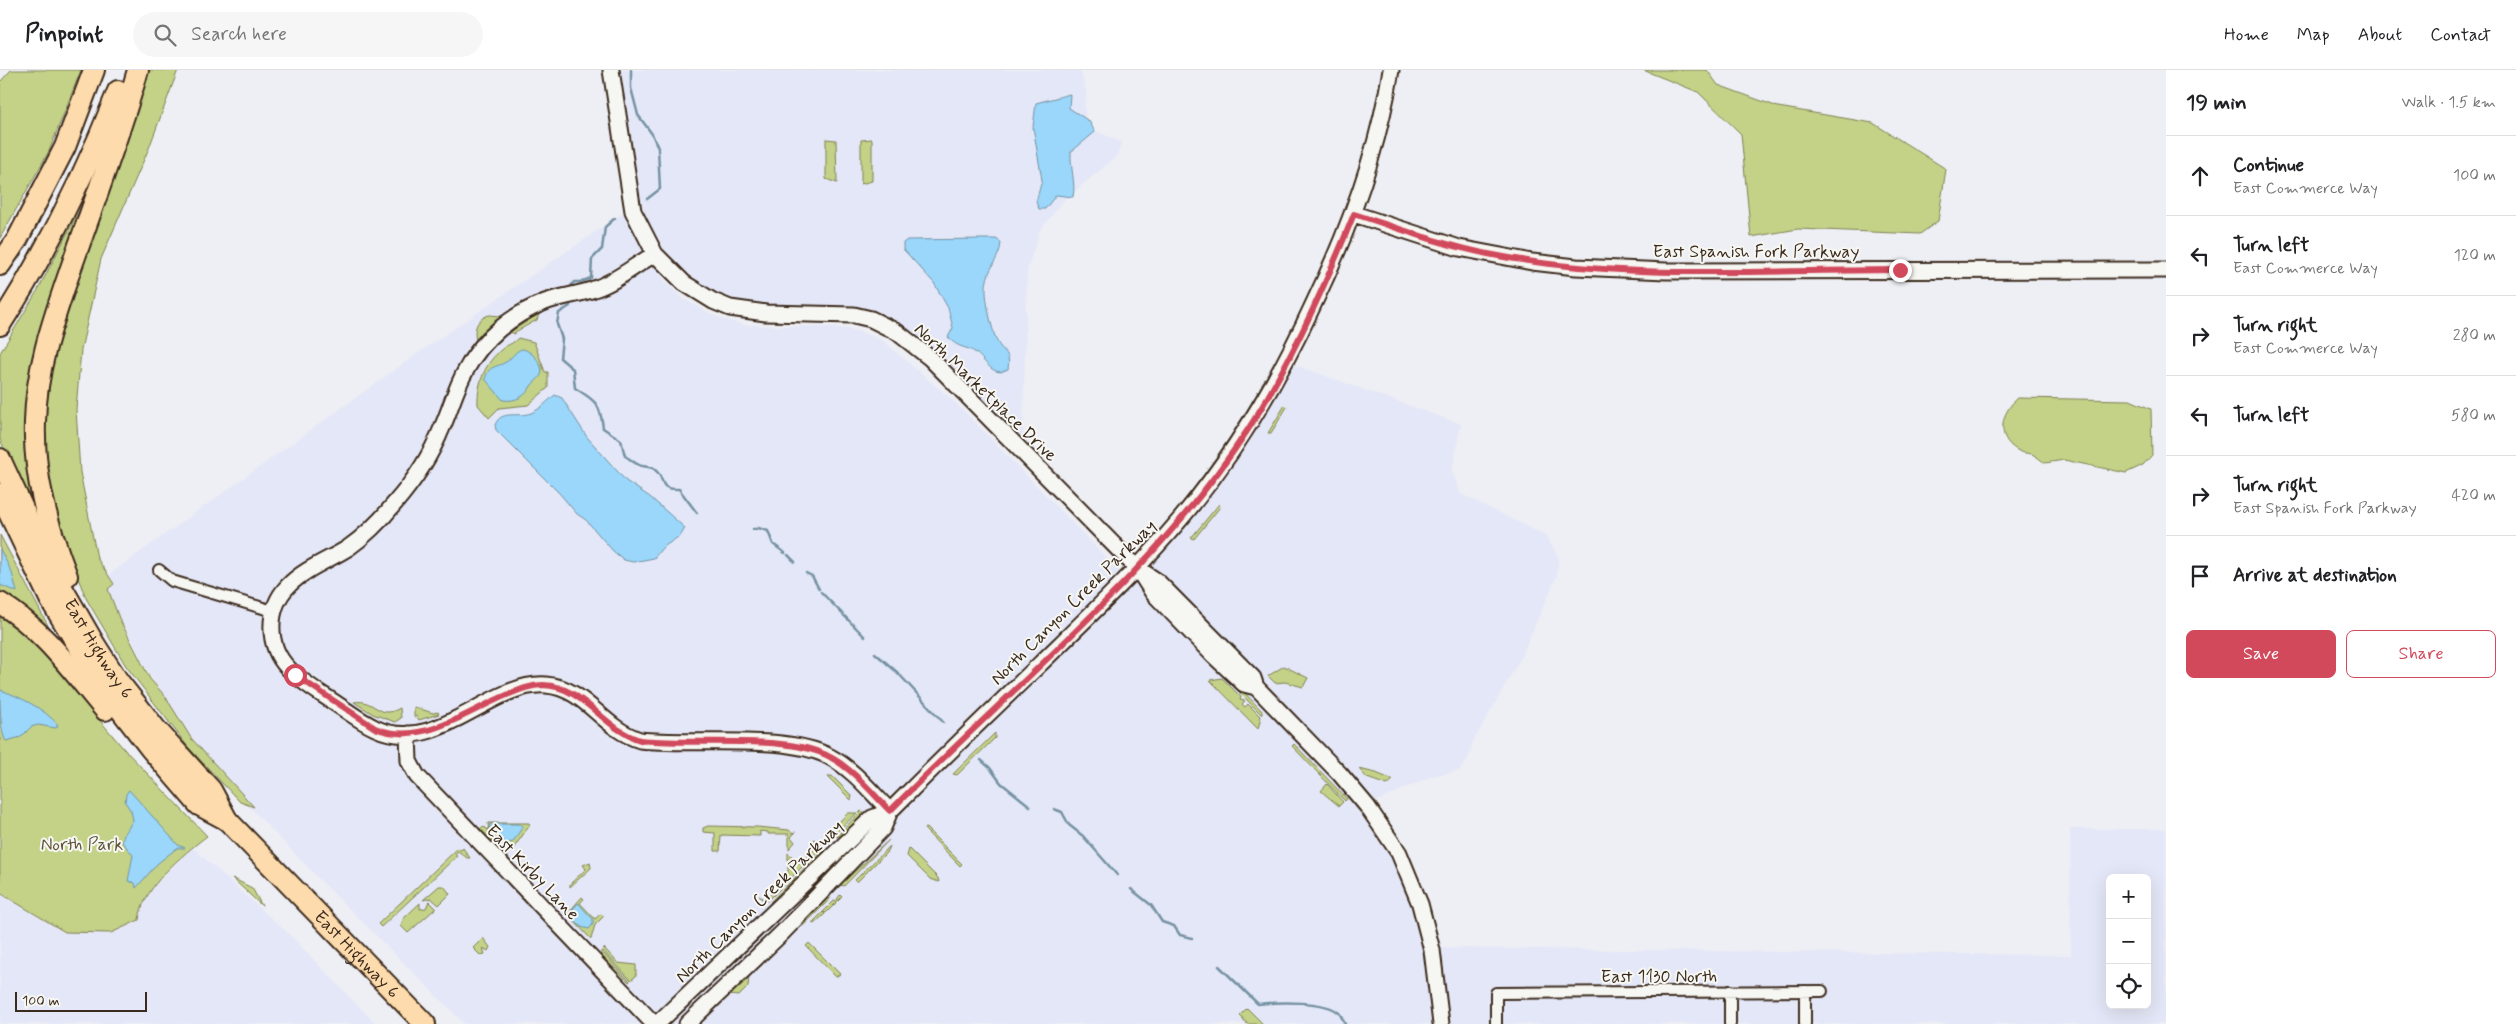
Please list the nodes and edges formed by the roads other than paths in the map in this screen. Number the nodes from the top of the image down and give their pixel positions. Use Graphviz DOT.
graph roads {
  1 [pos="94,70"];
  2 [pos="126,70"];
  3 [pos="138,70"];
  4 [pos="611,70"];
  5 [pos="1391,70"];
  6 [pos="1354,214"];
  7 [pos="655,254"];
  8 [pos="0,265"];
  9 [pos="2166,270"];
  10 [pos="0,325"];
  11 [pos="0,459"];
  12 [pos="0,494"];
  13 [pos="1137,568"];
  14 [pos="159,570"];
  15 [pos="0,603"];
  16 [pos="273,611"];
  17 [pos="95,645"];
  18 [pos="1256,687"];
  19 [pos="408,734"];
  20 [pos="150,748"];
  21 [pos="890,811"];
  22 [pos="227,820"];
  23 [pos="727,958"];
  24 [pos="1730,991"];
  25 [pos="1805,991"];
  26 [pos="1822,991"];
  27 [pos="701,1011"];
  28 [pos="426,1024"];
  29 [pos="656,1024"];
  30 [pos="688,1024"];
  31 [pos="1441,1024"];
  32 [pos="1496,1024"];
  33 [pos="1730,1024"];
  34 [pos="1805,1024"];
  1 -- 8 [label="highway"];
  2 -- 10 [label="highway"];
  3 -- 17 [label="highway"];
  4 -- 7 [label="street, North Marketplace Drive"];
  5 -- 6 [label="street, North Canyon Creek Parkway"];
  6 -- 9 [label="street, East Spanish Fork Parkway"];
  6 -- 13 [label="street, North Canyon Creek Parkway"];
  7 -- 13 [label="street, North Marketplace Drive"];
  7 -- 16 [label="street"];
  11 -- 17 [label="highway, East Highway 6"];
  12 -- 20 [label="highway, East Highway 6"];
  13 -- 18 [label="street, North Marketplace Drive"];
  13 -- 18 [label="street, North Marketplace Drive"];
  13 -- 21 [label="street, North Canyon Creek Parkway"];
  14 -- 16 [label="street"];
  15 -- 20 [label="highway"];
  16 -- 19 [label="street"];
  17 -- 22 [label="highway, East Highway 6"];
  18 -- 31 [label="street, North Marketplace Drive"];
  19 -- 21 [label="street"];
  19 -- 29 [label="street, East Kirby Lane"];
  20 -- 22 [label="highway, East Highway 6"];
  21 -- 23 [label="street, North Canyon Creek Parkway"];
  21 -- 27 [label="street, North Canyon Creek Parkway"];
  22 -- 28 [label="highway, East Highway 6"];
  23 -- 27 [label="street"];
  23 -- 29 [label="street, North Canyon Creek Parkway"];
  24 -- 25 [label="street, East 1130 North"];
  24 -- 32 [label="street, East 1130 North"];
  24 -- 33 [label="street"];
  25 -- 26 [label="street, East 1130 North"];
  25 -- 34 [label="street"];
  27 -- 30 [label="street, North Canyon Creek Parkway"];
}
